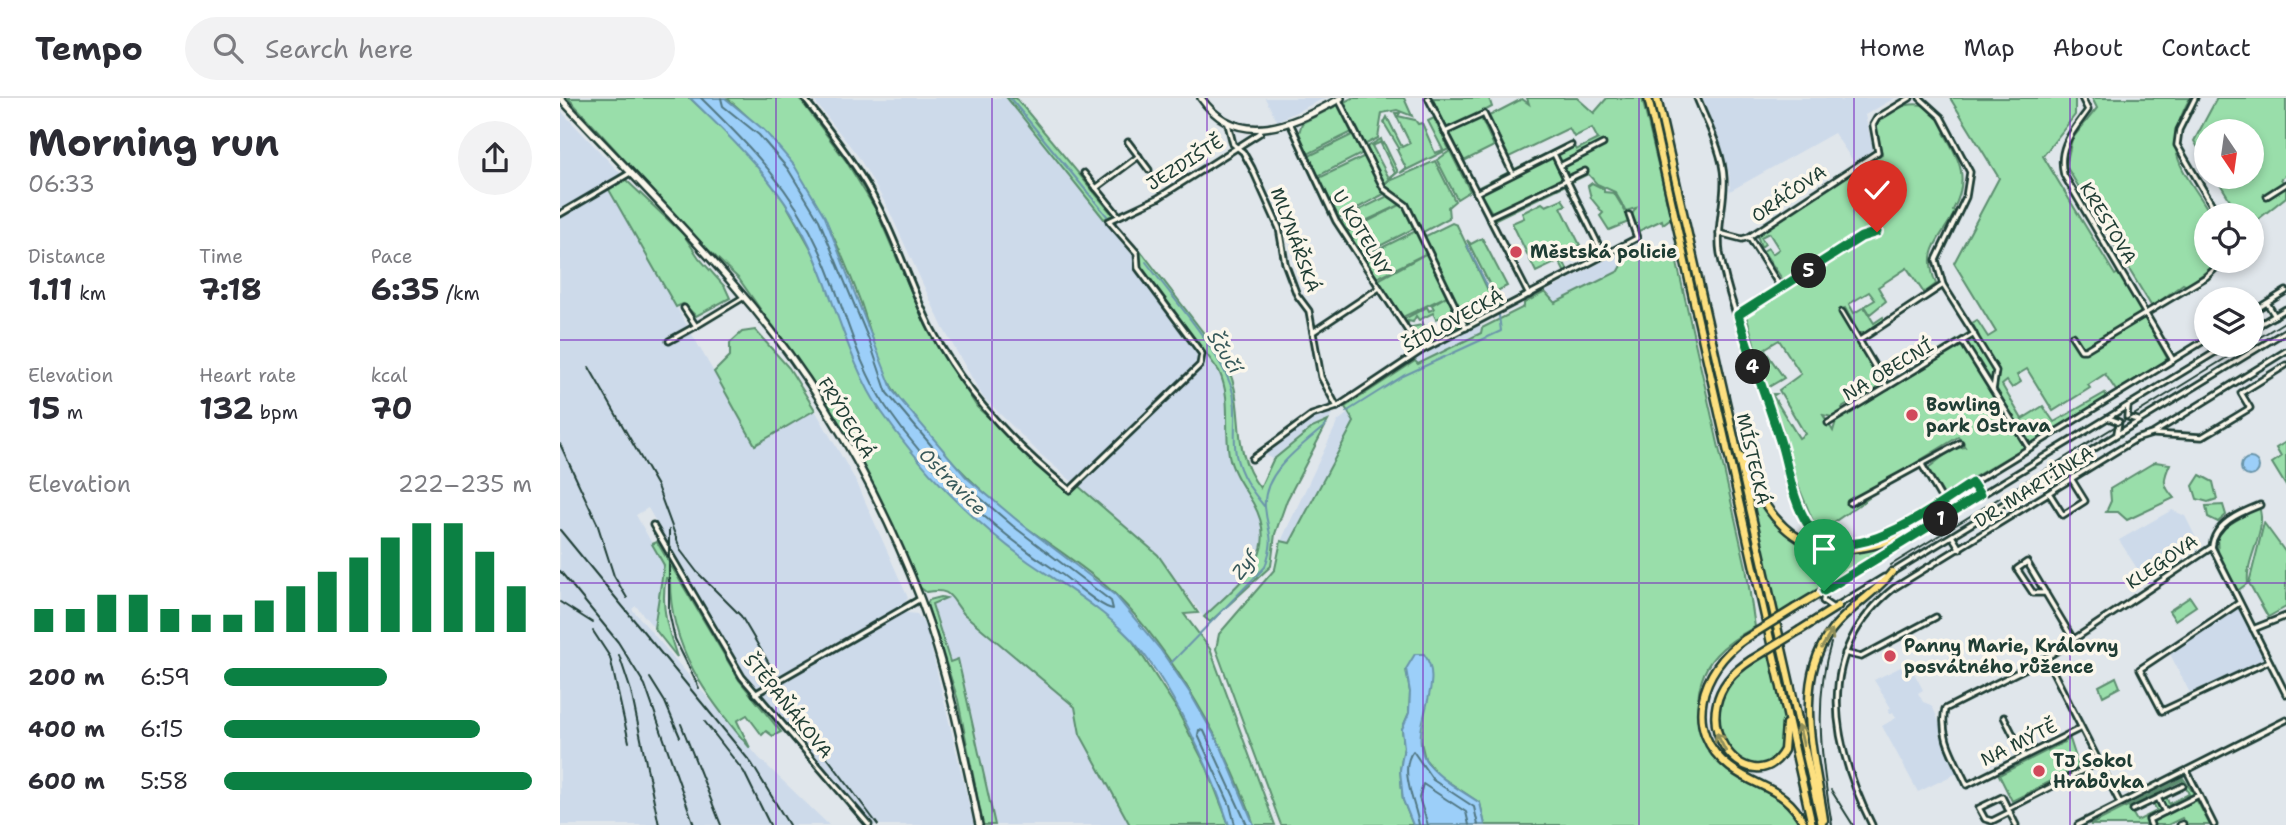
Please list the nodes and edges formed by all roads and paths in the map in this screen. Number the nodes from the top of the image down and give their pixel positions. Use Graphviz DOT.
graph roads {
  1 [pos="560,98"];
  2 [pos="804,98"];
  3 [pos="1201,98"];
  4 [pos="1428,98"];
  5 [pos="1648,98"];
  6 [pos="1657,98"];
  7 [pos="1697,98"];
  8 [pos="1910,98"];
  9 [pos="1920,98"];
  10 [pos="2082,98"];
  11 [pos="2195,98"];
  12 [pos="1340,99"];
  13 [pos="1290,122"];
  14 [pos="1228,124"];
  15 [pos="1261,128"];
  16 [pos="1445,132"];
  17 [pos="1128,142"];
  18 [pos="1603,144"];
  19 [pos="1570,145"];
  20 [pos="1237,148"];
  21 [pos="1554,154"];
  22 [pos="1139,156"];
  23 [pos="1560,166"];
  24 [pos="1149,170"];
  25 [pos="1585,171"];
  26 [pos="630,173"];
  27 [pos="1084,173"];
  28 [pos="1513,174"];
  29 [pos="1566,180"];
  30 [pos="2286,184"];
  31 [pos="1096,188"];
  32 [pos="1476,193"];
  33 [pos="2267,196"];
  34 [pos="2211,203"];
  35 [pos="560,214"];
  36 [pos="1629,215"];
  37 [pos="1119,216"];
  38 [pos="1489,218"];
  39 [pos="1877,232"];
  40 [pos="1719,233"];
  41 [pos="1749,237"];
  42 [pos="1603,254"];
  43 [pos="2210,273"];
  44 [pos="1942,285"];
  45 [pos="1378,288"];
  46 [pos="1781,288"];
  47 [pos="2286,291"];
  48 [pos="1529,295"];
  49 [pos="744,298"];
  50 [pos="2267,303"];
  51 [pos="2264,305"];
  52 [pos="684,308"];
  53 [pos="2286,309"];
  54 [pos="1842,312"];
  55 [pos="2146,313"];
  56 [pos="1738,315"];
  57 [pos="2275,316"];
  58 [pos="2264,322"];
  59 [pos="696,327"];
  60 [pos="1466,328"];
  61 [pos="2286,331"];
  62 [pos="1313,332"];
  63 [pos="1974,334"];
  64 [pos="2072,336"];
  65 [pos="1860,340"];
  66 [pos="669,341"];
  67 [pos="1963,342"];
  68 [pos="2194,348"];
  69 [pos="1421,351"];
  70 [pos="2286,351"];
  71 [pos="2207,357"];
  72 [pos="2173,360"];
  73 [pos="2286,365"];
  74 [pos="1887,387"];
  75 [pos="1993,390"];
  76 [pos="2130,404"];
  77 [pos="1337,407"];
  78 [pos="2105,419"];
  79 [pos="2140,420"];
  80 [pos="1828,423"];
  81 [pos="2116,434"];
  82 [pos="2152,434"];
  83 [pos="1734,438"];
  84 [pos="1960,443"];
  85 [pos="2029,448"];
  86 [pos="1252,459"];
  87 [pos="1922,465"];
  88 [pos="2071,480"];
  89 [pos="1972,483"];
  90 [pos="2049,494"];
  91 [pos="1980,495"];
  92 [pos="1942,501"];
  93 [pos="1850,503"];
  94 [pos="2260,505"];
  95 [pos="653,525"];
  96 [pos="1930,526"];
  97 [pos="1952,536"];
  98 [pos="2211,547"];
  99 [pos="1960,549"];
  100 [pos="1892,572"];
  101 [pos="1825,590"];
  102 [pos="2046,593"];
  103 [pos="920,599"];
  104 [pos="2239,603"];
  105 [pos="1838,606"];
  106 [pos="2286,616"];
  107 [pos="1936,617"];
  108 [pos="2253,629"];
  109 [pos="2073,639"];
  110 [pos="1845,653"];
  111 [pos="2046,658"];
  112 [pos="2269,661"];
  113 [pos="1777,667"];
  114 [pos="755,694"];
  115 [pos="2286,694"];
  116 [pos="1945,709"];
  117 [pos="2004,717"];
  118 [pos="2286,720"];
  119 [pos="2081,728"];
  120 [pos="2024,756"];
  121 [pos="2099,762"];
  122 [pos="2187,771"];
  123 [pos="2183,786"];
  124 [pos="2199,795"];
  125 [pos="2158,798"];
  126 [pos="2120,803"];
  127 [pos="2009,810"];
  128 [pos="2133,810"];
  129 [pos="2165,812"];
  130 [pos="869,825"];
  131 [pos="979,825"];
  132 [pos="1805,825"];
  133 [pos="1812,825"];
  134 [pos="1824,825"];
  135 [pos="1872,825"];
  136 [pos="2016,825"];
  137 [pos="2078,825"];
  138 [pos="2151,825"];
  139 [pos="2214,825"];
  1 -- 26 [label="main road, FRÝDECKÁ"];
  2 -- 37 [label="street, JEZDIŠTĚ"];
  3 -- 14 [label="main road"];
  4 -- 16 [label="street"];
  5 -- 113 [label="highway, MÍSTECKÁ"];
  6 -- 83 [label="highway, MÍSTECKÁ"];
  7 -- 40 [label="street"];
  8 -- 41 [label="street, ORÁČOVA"];
  9 -- 44 [label="street"];
  10 -- 55 [label="street, KRESTOVA"];
  11 -- 34 [label="street"];
  12 -- 13 [label="main road"];
  12 -- 60 [label="street"];
  13 -- 15 [label="main road"];
  13 -- 45 [label="street, U KOTELNY"];
  14 -- 15 [label="main road"];
  14 -- 20 [label="street, MLYNÁŘSKÁ"];
  15 -- 20 [label="street, JEZDIŠTĚ"];
  16 -- 28 [label="street"];
  16 -- 32 [label="street"];
  17 -- 22 [label="street, JEZDIŠTĚ"];
  18 -- 23 [label="street"];
  19 -- 21 [label="street"];
  20 -- 37 [label="street, JEZDIŠTĚ"];
  20 -- 62 [label="street, MLYNÁŘSKÁ"];
  21 -- 23 [label="street"];
  21 -- 28 [label="street"];
  22 -- 24 [label="street, JEZDIŠTĚ"];
  22 -- 31 [label="street, JEZDIŠTĚ"];
  23 -- 29 [label="street"];
  25 -- 29 [label="street"];
  26 -- 35 [label="street"];
  26 -- 49 [label="main road, FRÝDECKÁ"];
  27 -- 31 [label="street"];
  28 -- 32 [label="street"];
  29 -- 38 [label="street"];
  29 -- 42 [label="street"];
  30 -- 33 [label="street"];
  31 -- 37 [label="street"];
  32 -- 38 [label="street"];
  36 -- 42 [label="street, ŠÍDLOVECKÁ"];
  38 -- 48 [label="street"];
  39 -- 46 [label="street"];
  40 -- 41 [label="street, ORÁČOVA"];
  40 -- 56 [label="street"];
  41 -- 46 [label="street"];
  42 -- 48 [label="street, ŠÍDLOVECKÁ"];
  43 -- 55 [label="street"];
  44 -- 63 [label="street"];
  44 -- 65 [label="street"];
  45 -- 62 [label="street"];
  45 -- 69 [label="street, U KOTELNY"];
  46 -- 56 [label="street"];
  47 -- 50 [label="street"];
  48 -- 60 [label="street, ŠÍDLOVECKÁ"];
  49 -- 59 [label="street"];
  49 -- 103 [label="main road, FRÝDECKÁ"];
  50 -- 51 [label="street"];
  50 -- 57 [label="street"];
  52 -- 59 [label="street"];
  53 -- 57 [label="street"];
  54 -- 65 [label="street"];
  55 -- 64 [label="street"];
  55 -- 72 [label="street, KRESTOVA"];
  56 -- 92 [label="street"];
  57 -- 58 [label="street"];
  59 -- 66 [label="street"];
  60 -- 69 [label="street, ŠÍDLOVECKÁ"];
  61 -- 79 [label="street, DR. MARTÍNKA"];
  62 -- 77 [label="street, MLYNÁŘSKÁ"];
  63 -- 67 [label="street, NA OBECNÍ"];
  63 -- 75 [label="street"];
  65 -- 74 [label="street"];
  67 -- 74 [label="street, NA OBECNÍ"];
  67 -- 75 [label="street"];
  68 -- 72 [label="street"];
  69 -- 77 [label="street, ŠÍDLOVECKÁ"];
  70 -- 82 [label="street, DR. MARTÍNKA"];
  71 -- 76 [label="street, DR. MARTÍNKA"];
  72 -- 85 [label="street"];
  73 -- 82 [label="street, DR. MARTÍNKA"];
  74 -- 80 [label="street, NA OBECNÍ"];
  75 -- 85 [label="street"];
  76 -- 78 [label="street, DR. MARTÍNKA"];
  76 -- 79 [label="street"];
  77 -- 86 [label="street, ŠÍDLOVECKÁ"];
  78 -- 81 [label="street"];
  78 -- 91 [label="street, DR. MARTÍNKA"];
  79 -- 81 [label="street, DR. MARTÍNKA"];
  81 -- 97 [label="street, DR. MARTÍNKA"];
  82 -- 88 [label="street, DR. MARTÍNKA"];
  83 -- 96 [label="highway"];
  134 -- 83 [label="highway, MÍSTECKÁ, one-way"];
  84 -- 87 [label="street"];
  85 -- 89 [label="street"];
  87 -- 92 [label="street"];
  87 -- 93 [label="street"];
  88 -- 90 [label="street, DR. MARTÍNKA"];
  88 -- 90 [label="street"];
  89 -- 91 [label="street"];
  89 -- 92 [label="street"];
  90 -- 99 [label="street, DR. MARTÍNKA"];
  91 -- 96 [label="street, DR. MARTÍNKA"];
  94 -- 98 [label="street, KLEGOVA"];
  95 -- 114 [label="street, ŠTĚPAŇÁKOVA"];
  96 -- 101 [label="street, DR. MARTÍNKA"];
  97 -- 99 [label="street"];
  97 -- 100 [label="street, DR. MARTÍNKA"];
  98 -- 104 [label="street"];
  98 -- 109 [label="street, KLEGOVA"];
  99 -- 110 [label="street, DR. MARTÍNKA"];
  100 -- 105 [label="street, DR. MARTÍNKA"];
  134 -- 100 [label="highway, one-way"];
  101 -- 105 [label="street"];
  101 -- 132 [label="highway, bridge"];
  102 -- 102 [label="street"];
  102 -- 109 [label="street"];
  103 -- 114 [label="street"];
  103 -- 131 [label="main road, FRÝDECKÁ"];
  104 -- 108 [label="street"];
  104 -- 112 [label="street"];
  113 -- 105 [label="highway, one-way, bridge"];
  106 -- 108 [label="street"];
  107 -- 110 [label="street"];
  108 -- 112 [label="street"];
  109 -- 111 [label="street, KLEGOVA"];
  110 -- 135 [label="street, DR. MARTÍNKA"];
  111 -- 116 [label="street, KLEGOVA"];
  111 -- 119 [label="street"];
  112 -- 115 [label="street"];
  113 -- 133 [label="highway, MÍSTECKÁ"];
  114 -- 130 [label="street, ŠTĚPAŇÁKOVA"];
  116 -- 120 [label="street, NA MÝTĚ"];
  117 -- 120 [label="street"];
  118 -- 122 [label="street"];
  119 -- 120 [label="street, NA MÝTĚ"];
  119 -- 121 [label="street"];
  121 -- 126 [label="street"];
  121 -- 127 [label="street"];
  122 -- 124 [label="street"];
  122 -- 126 [label="street"];
  123 -- 125 [label="street"];
  124 -- 129 [label="street"];
  124 -- 139 [label="street"];
  125 -- 128 [label="street"];
  125 -- 129 [label="street"];
  126 -- 137 [label="street"];
  127 -- 127 [label="street"];
  127 -- 136 [label="street"];
  129 -- 138 [label="street"];
}
